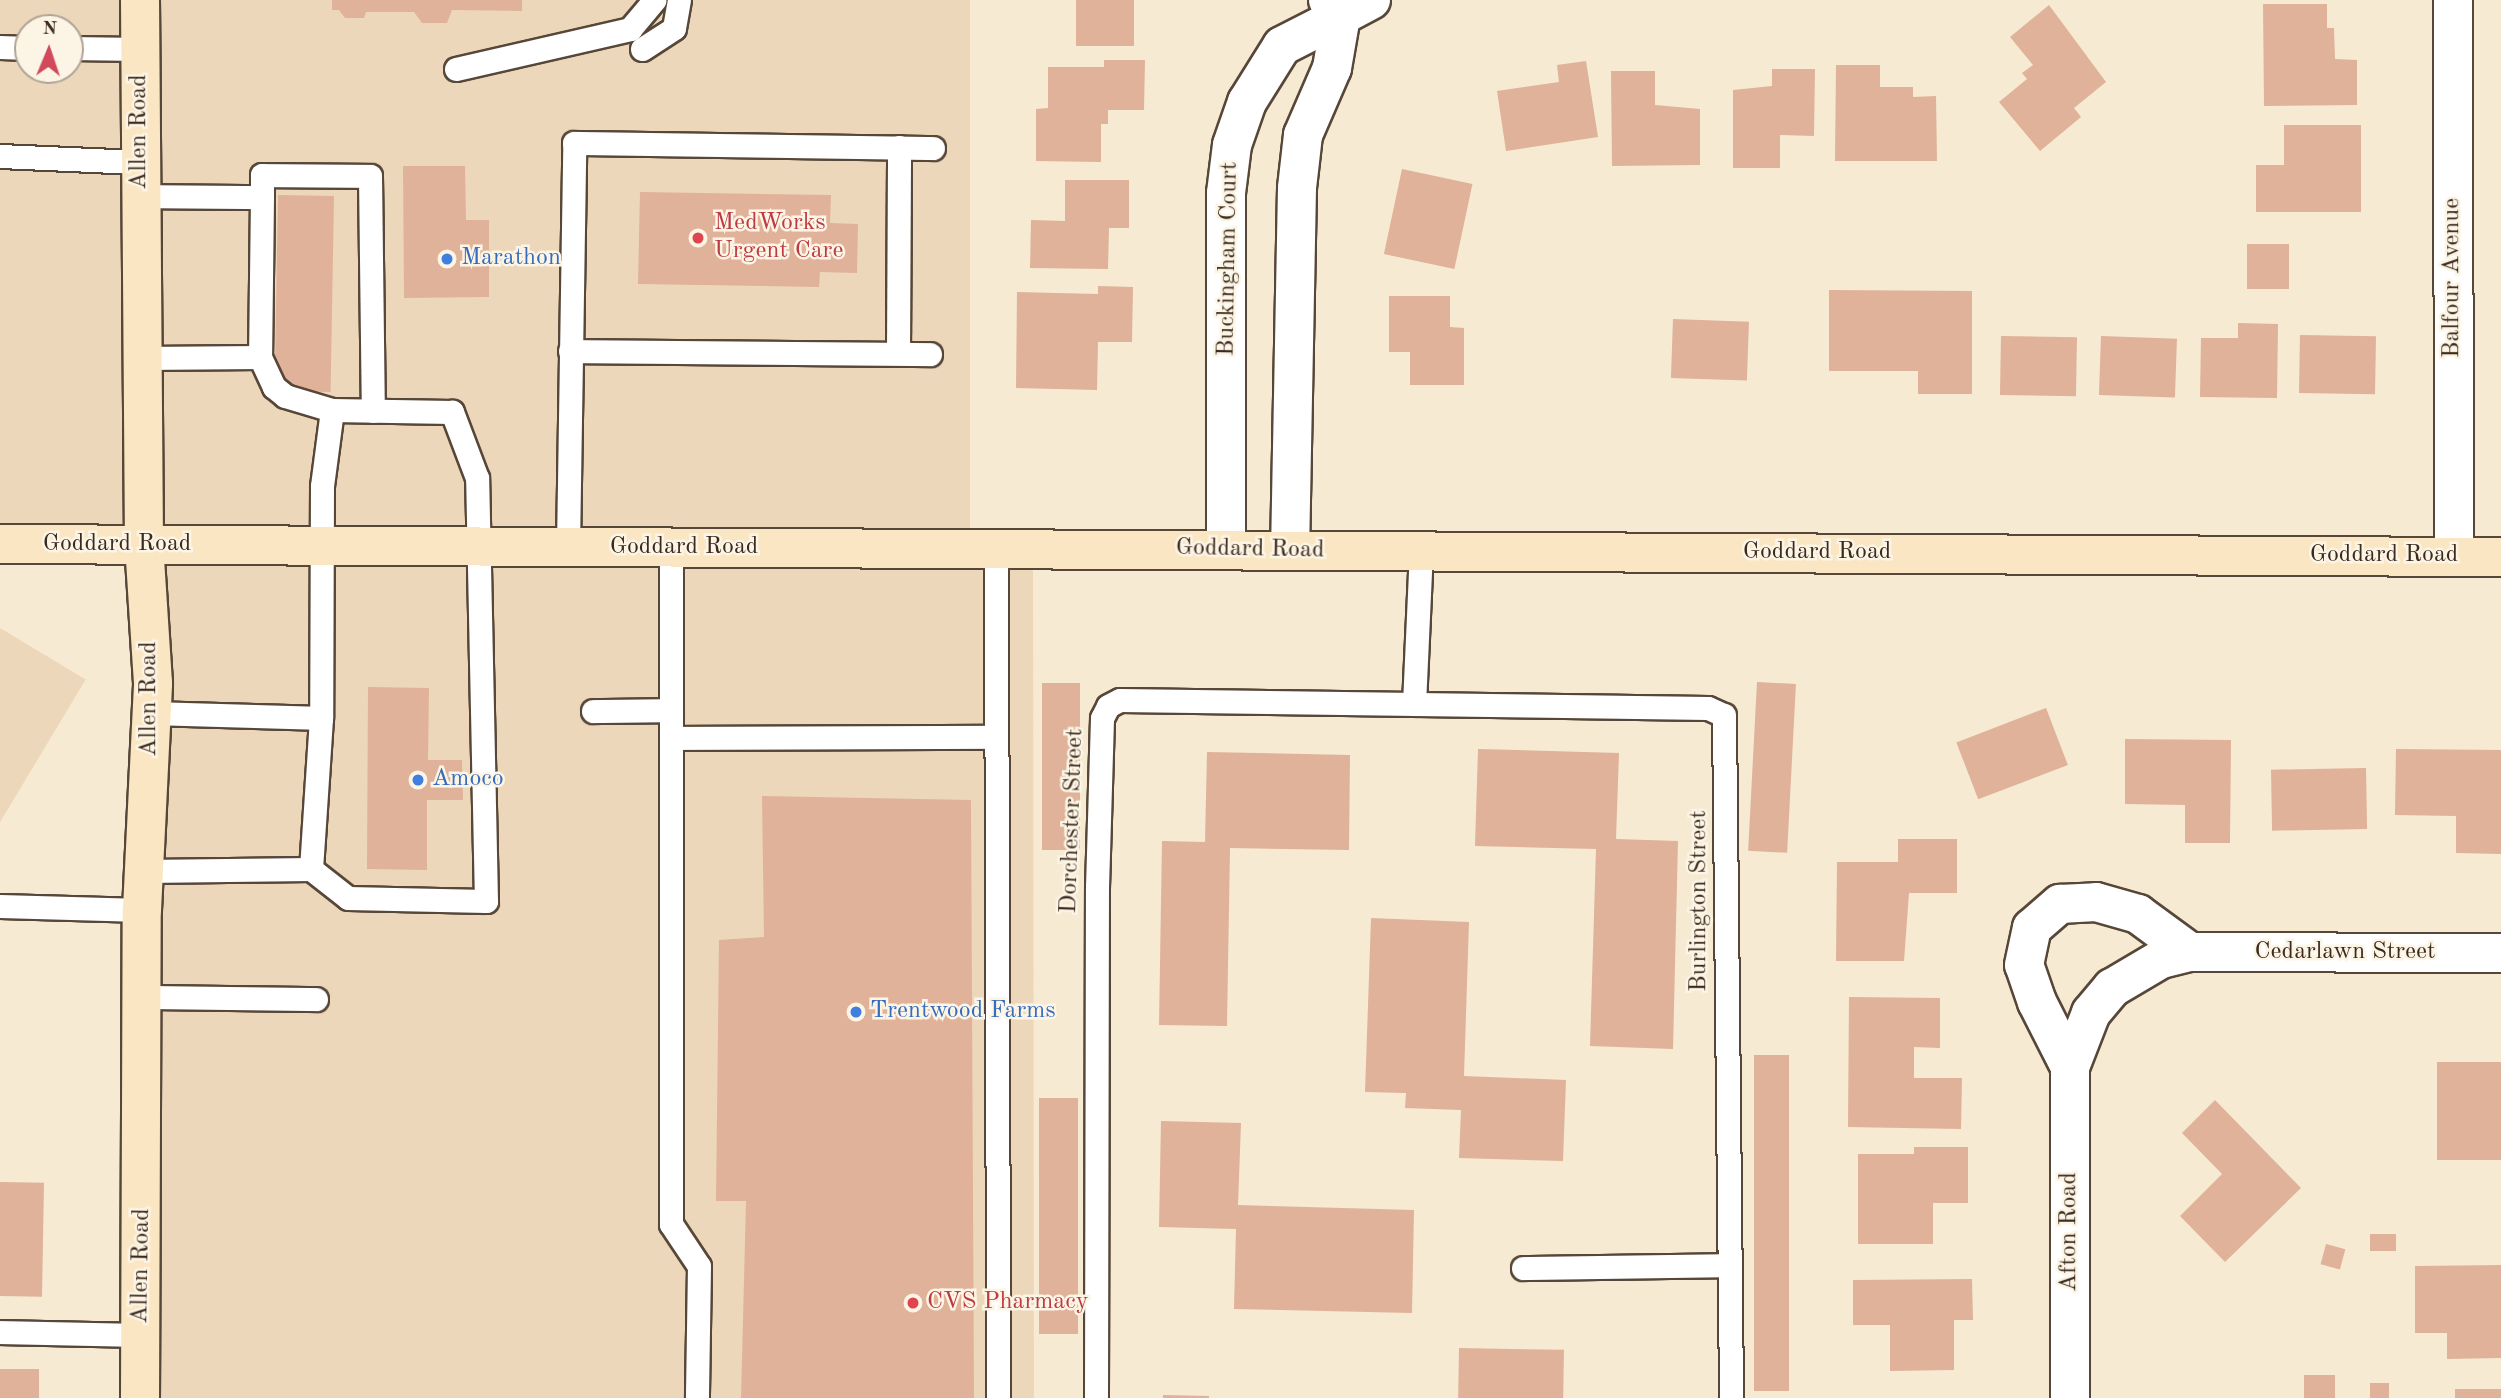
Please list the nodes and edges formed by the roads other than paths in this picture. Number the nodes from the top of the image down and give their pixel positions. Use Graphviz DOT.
graph roads {
  1 [pos="141,0"];
  2 [pos="654,0"];
  3 [pos="679,0"];
  4 [pos="2453,0"];
  5 [pos="1346,5"];
  6 [pos="84,48"];
  7 [pos="140,49"];
  8 [pos="642,49"];
  9 [pos="456,69"];
  10 [pos="899,147"];
  11 [pos="933,148"];
  12 [pos="0,156"];
  13 [pos="139,179"];
  14 [pos="262,197"];
  15 [pos="570,351"];
  16 [pos="898,353"];
  17 [pos="930,354"];
  18 [pos="260,357"];
  19 [pos="142,358"];
  20 [pos="332,410"];
  21 [pos="373,411"];
  22 [pos="0,544"];
  23 [pos="144,545"];
  24 [pos="323,546"];
  25 [pos="480,547"];
  26 [pos="568,547"];
  27 [pos="671,548"];
  28 [pos="996,550"];
  29 [pos="1226,550"];
  30 [pos="1290,551"];
  31 [pos="1421,552"];
  32 [pos="2454,556"];
  33 [pos="2501,557"];
  34 [pos="1414,704"];
  35 [pos="671,710"];
  36 [pos="593,711"];
  37 [pos="153,713"];
  38 [pos="321,718"];
  39 [pos="996,737"];
  40 [pos="671,738"];
  41 [pos="310,869"];
  42 [pos="144,871"];
  43 [pos="0,906"];
  44 [pos="142,910"];
  45 [pos="2190,952"];
  46 [pos="2501,953"];
  47 [pos="2112,988"];
  48 [pos="141,997"];
  49 [pos="316,999"];
  50 [pos="2070,1067"];
  51 [pos="1729,1265"];
  52 [pos="1523,1268"];
  53 [pos="0,1332"];
  54 [pos="141,1335"];
  55 [pos="140,1398"];
  56 [pos="697,1398"];
  57 [pos="998,1398"];
  58 [pos="1096,1398"];
  59 [pos="1731,1398"];
  60 [pos="2070,1398"];
  1 -- 7 [label="main road, Allen Road"];
  2 -- 9 [label="lane"];
  3 -- 8 [label="lane"];
  4 -- 32 [label="street, Balfour Avenue"];
  5 -- 29 [label="street, Buckingham Court"];
  5 -- 30 [label="street, Buckingham Court"];
  6 -- 7 [label="lane"];
  7 -- 13 [label="main road, Allen Road"];
  10 -- 11 [label="lane"];
  10 -- 15 [label="lane"];
  10 -- 16 [label="lane"];
  12 -- 13 [label="lane"];
  13 -- 14 [label="lane"];
  13 -- 19 [label="main road, Allen Road"];
  14 -- 18 [label="lane"];
  14 -- 21 [label="lane"];
  15 -- 16 [label="lane"];
  15 -- 26 [label="lane"];
  16 -- 17 [label="lane"];
  18 -- 19 [label="lane"];
  18 -- 20 [label="lane"];
  19 -- 23 [label="main road, Allen Road"];
  20 -- 21 [label="lane"];
  20 -- 24 [label="lane"];
  21 -- 25 [label="lane"];
  22 -- 23 [label="main road, Goddard Road"];
  23 -- 24 [label="main road, Goddard Road"];
  23 -- 37 [label="main road, Allen Road"];
  24 -- 25 [label="main road, Goddard Road"];
  24 -- 38 [label="lane"];
  25 -- 26 [label="main road, Goddard Road"];
  25 -- 41 [label="lane"];
  26 -- 27 [label="main road, Goddard Road"];
  27 -- 28 [label="main road, Goddard Road"];
  27 -- 35 [label="lane"];
  28 -- 29 [label="main road, Goddard Road"];
  28 -- 39 [label="lane"];
  29 -- 30 [label="main road, Goddard Road"];
  30 -- 31 [label="main road, Goddard Road"];
  31 -- 32 [label="main road, Goddard Road"];
  31 -- 34 [label="lane"];
  32 -- 33 [label="main road, Goddard Road"];
  34 -- 51 [label="lane, Burlington Street"];
  34 -- 58 [label="lane, Dorchester Street"];
  35 -- 36 [label="lane"];
  35 -- 40 [label="lane"];
  37 -- 38 [label="lane"];
  37 -- 42 [label="main road, Allen Road"];
  38 -- 41 [label="lane"];
  39 -- 40 [label="lane"];
  39 -- 57 [label="lane"];
  40 -- 56 [label="lane"];
  41 -- 42 [label="lane"];
  42 -- 44 [label="main road, Allen Road"];
  43 -- 44 [label="lane"];
  44 -- 48 [label="main road, Allen Road"];
  45 -- 46 [label="street, Cedarlawn Street"];
  45 -- 47 [label="street, Cedarlawn Street"];
  45 -- 50 [label="street, Afton Road"];
  47 -- 50 [label="street, Afton Road"];
  48 -- 49 [label="lane"];
  48 -- 54 [label="main road, Allen Road"];
  50 -- 60 [label="street, Afton Road"];
  51 -- 52 [label="lane"];
  51 -- 59 [label="lane, Burlington Street"];
  53 -- 54 [label="lane"];
  54 -- 55 [label="main road, Allen Road"];
}
